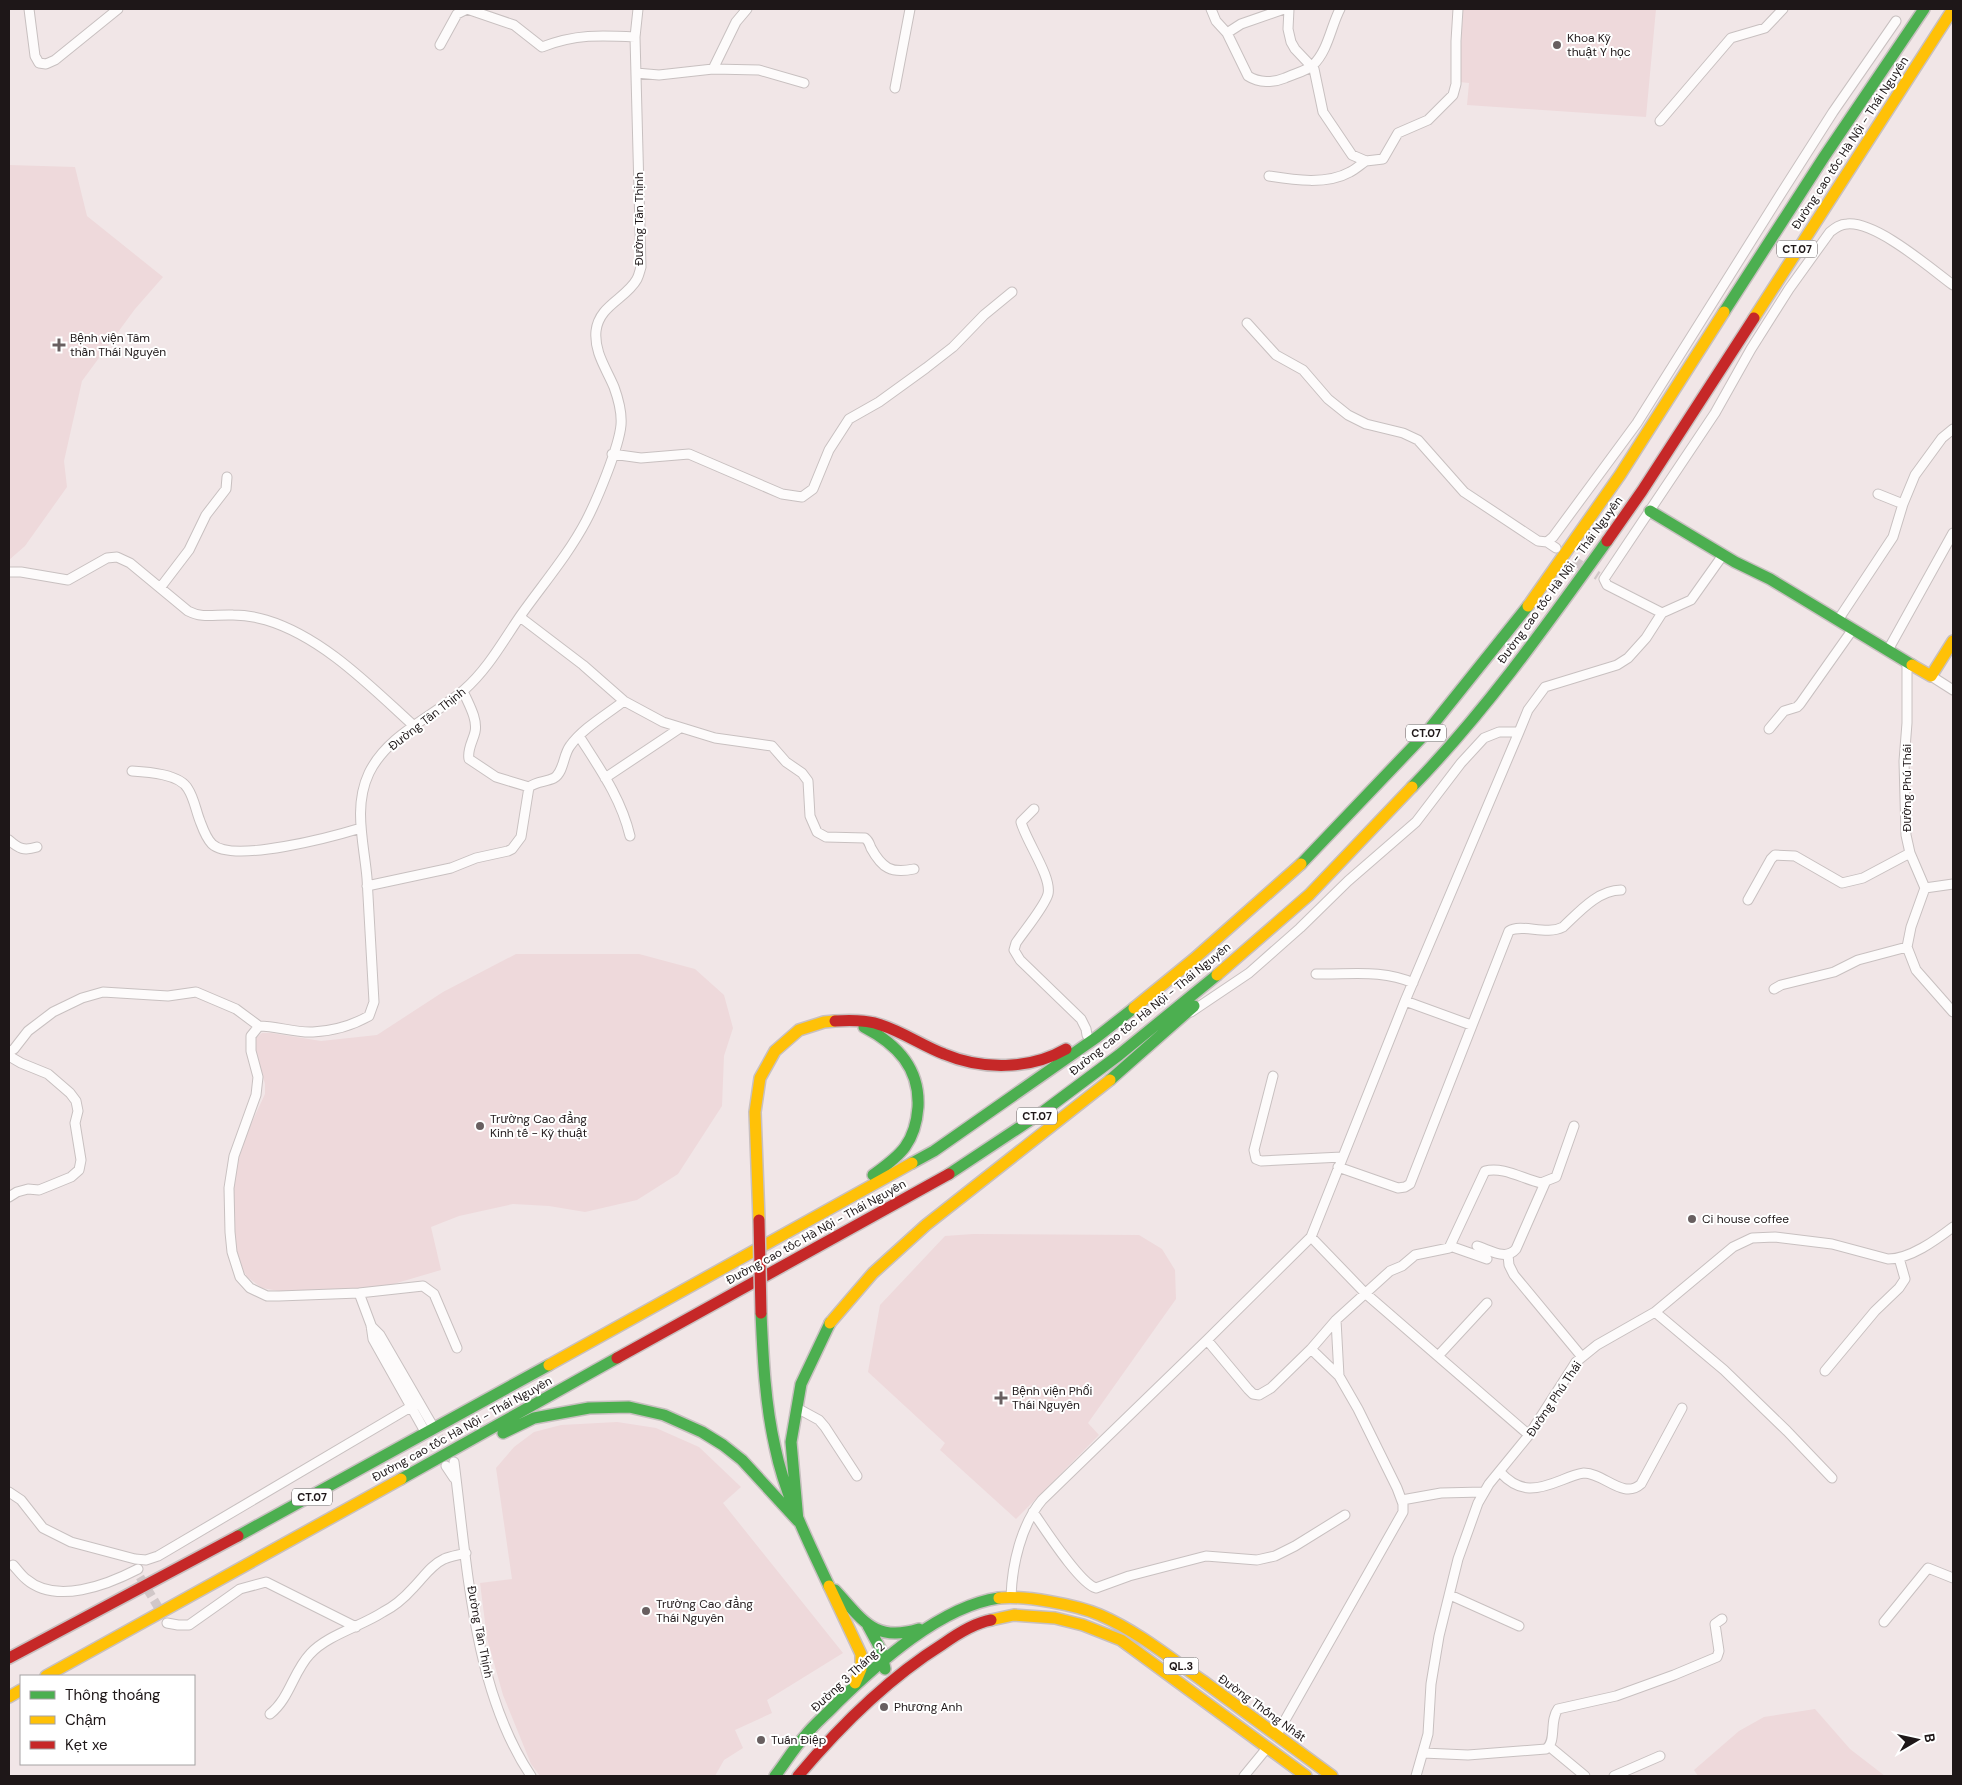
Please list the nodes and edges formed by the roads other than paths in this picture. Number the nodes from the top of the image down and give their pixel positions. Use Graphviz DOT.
graph roads {
  1 [pos="29,9"];
  2 [pos="118,9"];
  3 [pos="638,9"];
  4 [pos="747,9"];
  5 [pos="910,9"];
  6 [pos="1211,9"];
  7 [pos="1284,9"];
  8 [pos="1289,9"];
  9 [pos="1340,9"];
  10 [pos="1458,9"];
  11 [pos="1783,9"];
  12 [pos="1924,9"];
  13 [pos="1953,9"];
  14 [pos="1896,21"];
  15 [pos="1227,34"];
  16 [pos="635,37"];
  17 [pos="440,45"];
  18 [pos="1313,66"];
  19 [pos="713,69"];
  20 [pos="636,73"];
  21 [pos="804,83"];
  22 [pos="895,88"];
  23 [pos="1660,121"];
  24 [pos="1366,161"];
  25 [pos="1269,176"];
  26 [pos="1953,285"];
  27 [pos="1012,292"];
  28 [pos="1247,323"];
  29 [pos="1952,431"];
  30 [pos="612,454"];
  31 [pos="227,477"];
  32 [pos="1878,494"];
  33 [pos="1903,504"];
  34 [pos="1650,511"];
  35 [pos="1953,533"];
  36 [pos="1547,542"];
  37 [pos="1556,548"];
  38 [pos="1723,555"];
  39 [pos="9,572"];
  40 [pos="160,588"];
  41 [pos="1662,613"];
  42 [pos="520,617"];
  43 [pos="1838,620"];
  44 [pos="1853,629"];
  45 [pos="1953,641"];
  46 [pos="1888,650"];
  47 [pos="1908,663"];
  48 [pos="1930,676"];
  49 [pos="464,690"];
  50 [pos="1953,690"];
  51 [pos="624,701"];
  52 [pos="414,726"];
  53 [pos="680,728"];
  54 [pos="1769,729"];
  55 [pos="1519,732"];
  56 [pos="579,736"];
  57 [pos="132,771"];
  58 [pos="605,778"];
  59 [pos="529,787"];
  60 [pos="1034,809"];
  61 [pos="361,828"];
  62 [pos="630,836"];
  63 [pos="9,840"];
  64 [pos="36,847"];
  65 [pos="1910,853"];
  66 [pos="914,869"];
  67 [pos="1953,884"];
  68 [pos="367,886"];
  69 [pos="1925,888"];
  70 [pos="1621,890"];
  71 [pos="1309,896"];
  72 [pos="1748,900"];
  73 [pos="1907,947"];
  74 [pos="1194,959"];
  75 [pos="1316,974"];
  76 [pos="1413,983"];
  77 [pos="1774,989"];
  78 [pos="1405,1001"];
  79 [pos="1953,1012"];
  80 [pos="850,1020"];
  81 [pos="1175,1023"];
  82 [pos="1471,1025"];
  83 [pos="259,1026"];
  84 [pos="1087,1035"];
  85 [pos="9,1054"];
  86 [pos="1273,1076"];
  87 [pos="1574,1126"];
  88 [pos="1342,1156"];
  89 [pos="1338,1167"];
  90 [pos="1545,1183"];
  91 [pos="9,1197"];
  92 [pos="1952,1230"];
  93 [pos="1311,1237"];
  94 [pos="1450,1246"];
  95 [pos="1477,1246"];
  96 [pos="1508,1255"];
  97 [pos="1899,1258"];
  98 [pos="1487,1259"];
  99 [pos="359,1293"];
  100 [pos="1365,1293"];
  101 [pos="1487,1303"];
  102 [pos="1655,1312"];
  103 [pos="1336,1320"];
  104 [pos="371,1326"];
  105 [pos="612,1330"];
  106 [pos="1207,1340"];
  107 [pos="457,1348"];
  108 [pos="1311,1349"];
  109 [pos="1438,1356"];
  110 [pos="1582,1357"];
  111 [pos="1825,1371"];
  112 [pos="1339,1376"];
  113 [pos="419,1402"];
  114 [pos="410,1407"];
  115 [pos="797,1408"];
  116 [pos="1682,1408"];
  117 [pos="431,1423"];
  118 [pos="422,1428"];
  119 [pos="1529,1435"];
  120 [pos="450,1464"];
  121 [pos="1500,1472"];
  122 [pos="857,1476"];
  123 [pos="1832,1478"];
  124 [pos="9,1492"];
  125 [pos="1483,1492"];
  126 [pos="1402,1500"];
  127 [pos="1033,1512"];
  128 [pos="1345,1514"];
  129 [pos="798,1521"];
  130 [pos="276,1547"];
  131 [pos="466,1553"];
  132 [pos="135,1559"];
  133 [pos="13,1565"];
  134 [pos="1953,1578"];
  135 [pos="829,1583"];
  136 [pos="1450,1595"];
  137 [pos="1011,1597"];
  138 [pos="1014,1615"];
  139 [pos="864,1620"];
  140 [pos="941,1620"];
  141 [pos="1722,1620"];
  142 [pos="1884,1622"];
  143 [pos="167,1623"];
  144 [pos="1519,1626"];
  145 [pos="356,1627"];
  146 [pos="850,1632"];
  147 [pos="936,1648"];
  148 [pos="9,1658"];
  149 [pos="884,1660"];
  150 [pos="48,1675"];
  151 [pos="20,1691"];
  152 [pos="848,1693"];
  153 [pos="9,1697"];
  154 [pos="862,1709"];
  155 [pos="270,1714"];
  156 [pos="1276,1736"];
  157 [pos="1267,1748"];
  158 [pos="1550,1748"];
  159 [pos="1423,1754"];
  160 [pos="1660,1756"];
  161 [pos="531,1776"];
  162 [pos="775,1776"];
  163 [pos="798,1776"];
  164 [pos="1244,1776"];
  165 [pos="1306,1776"];
  166 [pos="1332,1776"];
  167 [pos="1416,1776"];
  168 [pos="1585,1776"];
  169 [pos="1614,1776"];
  1 -- 2 [label="street"];
  3 -- 16 [label="street, Đường Tân Thịnh"];
  4 -- 19 [label="street"];
  5 -- 22 [label="street"];
  6 -- 15 [label="street"];
  7 -- 15 [label="street"];
  8 -- 18 [label="street"];
  9 -- 18 [label="street"];
  10 -- 24 [label="street"];
  11 -- 23 [label="street"];
  12 -- 74 [label="main road, Đường cao tốc Hà Nội - Thái Nguyên / CT.07"];
  13 -- 71 [label="main road, Đường cao tốc Hà Nội - Thái Nguyên / CT.07"];
  14 -- 36 [label="street"];
  15 -- 18 [label="street"];
  16 -- 17 [label="street"];
  16 -- 20 [label="street, Đường Tân Thịnh"];
  18 -- 24 [label="street"];
  19 -- 20 [label="street"];
  19 -- 21 [label="street"];
  20 -- 30 [label="street, Đường Tân Thịnh"];
  24 -- 25 [label="street"];
  26 -- 34 [label="street"];
  27 -- 30 [label="street"];
  28 -- 36 [label="street"];
  29 -- 33 [label="street"];
  30 -- 42 [label="street, Đường Tân Thịnh"];
  31 -- 40 [label="street"];
  32 -- 33 [label="street"];
  33 -- 43 [label="street"];
  34 -- 38 [label="main road"];
  34 -- 41 [label="street"];
  35 -- 46 [label="street"];
  36 -- 37 [label="street"];
  38 -- 41 [label="street"];
  38 -- 43 [label="main road"];
  39 -- 40 [label="street"];
  40 -- 52 [label="street"];
  41 -- 55 [label="street"];
  42 -- 49 [label="street, Đường Tân Thịnh"];
  42 -- 51 [label="street"];
  43 -- 44 [label="main road"];
  44 -- 46 [label="main road"];
  44 -- 54 [label="street"];
  45 -- 48 [label="main road"];
  46 -- 47 [label="main road"];
  47 -- 48 [label="main road"];
  47 -- 65 [label="street, Đường Phú Thái"];
  48 -- 50 [label="street"];
  49 -- 52 [label="street, Đường Tân Thịnh"];
  49 -- 59 [label="street"];
  51 -- 53 [label="street"];
  51 -- 56 [label="street"];
  52 -- 61 [label="street, Đường Tân Thịnh"];
  53 -- 58 [label="street"];
  53 -- 66 [label="street"];
  55 -- 76 [label="street"];
  55 -- 81 [label="street"];
  56 -- 58 [label="street"];
  56 -- 59 [label="street"];
  57 -- 61 [label="street"];
  58 -- 62 [label="street"];
  59 -- 68 [label="street"];
  60 -- 84 [label="street"];
  61 -- 68 [label="street, Đường Tân Thịnh"];
  63 -- 64 [label="street"];
  65 -- 69 [label="street, Đường Phú Thái"];
  65 -- 72 [label="street"];
  67 -- 69 [label="street"];
  68 -- 83 [label="street, Đường Tân Thịnh"];
  69 -- 73 [label="street"];
  70 -- 82 [label="street"];
  71 -- 81 [label="main road"];
  71 -- 130 [label="main road, Đường cao tốc Hà Nội - Thái Nguyên / CT.07"];
  73 -- 77 [label="street"];
  73 -- 79 [label="street"];
  74 -- 84 [label="main road"];
  74 -- 105 [label="main road, Đường cao tốc Hà Nội - Thái Nguyên / CT.07"];
  75 -- 76 [label="street"];
  76 -- 78 [label="street"];
  78 -- 82 [label="street"];
  78 -- 88 [label="street"];
  80 -- 84 [label="main road"];
  80 -- 105 [label="main road"];
  80 -- 129 [label="main road, bridge"];
  81 -- 115 [label="main road"];
  82 -- 89 [label="street"];
  83 -- 85 [label="street"];
  83 -- 99 [label="street"];
  85 -- 91 [label="street"];
  86 -- 88 [label="street"];
  87 -- 90 [label="street"];
  88 -- 89 [label="street"];
  89 -- 93 [label="street"];
  90 -- 94 [label="street"];
  90 -- 96 [label="street"];
  92 -- 97 [label="street"];
  93 -- 100 [label="street"];
  93 -- 106 [label="street"];
  94 -- 98 [label="street"];
  94 -- 100 [label="street"];
  95 -- 96 [label="street"];
  96 -- 110 [label="street"];
  97 -- 102 [label="street, Đường Phú Thái"];
  97 -- 111 [label="street"];
  99 -- 104 [label="street"];
  99 -- 107 [label="street"];
  100 -- 103 [label="street"];
  100 -- 109 [label="street"];
  101 -- 109 [label="street"];
  102 -- 110 [label="street, Đường Phú Thái"];
  102 -- 123 [label="street"];
  103 -- 108 [label="street"];
  103 -- 112 [label="street"];
  104 -- 113 [label="street"];
  104 -- 114 [label="street"];
  105 -- 148 [label="main road, Đường cao tốc Hà Nội - Thái Nguyên / CT.07"];
  106 -- 108 [label="street"];
  106 -- 127 [label="street"];
  108 -- 112 [label="street"];
  109 -- 119 [label="street"];
  110 -- 119 [label="street, Đường Phú Thái"];
  112 -- 126 [label="street"];
  113 -- 114 [label="street"];
  113 -- 117 [label="street"];
  114 -- 118 [label="street"];
  114 -- 132 [label="street"];
  115 -- 122 [label="street"];
  115 -- 129 [label="main road"];
  116 -- 121 [label="street"];
  119 -- 121 [label="street, Đường Phú Thái"];
  120 -- 131 [label="street, Đường Tân Thịnh"];
  121 -- 125 [label="street, Đường Phú Thái"];
  124 -- 132 [label="street"];
  125 -- 126 [label="street"];
  125 -- 136 [label="street, Đường Phú Thái"];
  126 -- 156 [label="street"];
  127 -- 128 [label="street"];
  127 -- 137 [label="street"];
  129 -- 130 [label="main road"];
  129 -- 135 [label="main road"];
  130 -- 150 [label="main road, Đường cao tốc Hà Nội - Thái Nguyên / CT.07"];
  131 -- 145 [label="street"];
  131 -- 161 [label="street, Đường Tân Thịnh"];
  132 -- 133 [label="street"];
  134 -- 142 [label="street"];
  135 -- 139 [label="main road"];
  135 -- 146 [label="main road"];
  136 -- 144 [label="street"];
  136 -- 159 [label="street, Đường Phú Thái"];
  137 -- 138 [label="main road"];
  137 -- 140 [label="main road, Đường 3 Tháng 2 / QL.3"];
  137 -- 156 [label="main road, Đường Thống Nhất / QL.3"];
  138 -- 147 [label="main road, QL.3"];
  138 -- 157 [label="main road, QL.3"];
  139 -- 140 [label="main road"];
  139 -- 149 [label="main road"];
  140 -- 149 [label="main road, Đường 3 Tháng 2 / QL.3"];
  141 -- 158 [label="street"];
  143 -- 145 [label="street"];
  145 -- 155 [label="street"];
  146 -- 149 [label="main road"];
  146 -- 152 [label="main road"];
  147 -- 149 [label="main road"];
  147 -- 154 [label="main road, QL.3"];
  149 -- 152 [label="main road, Đường 3 Tháng 2 / QL.3"];
  149 -- 154 [label="main road"];
  151 -- 153 [label="main road"];
  152 -- 162 [label="main road, Đường 3 Tháng 2 / QL.3"];
  154 -- 163 [label="main road, QL.3"];
  156 -- 166 [label="main road, Đường Thống Nhất / QL.3"];
  157 -- 164 [label="street"];
  157 -- 165 [label="main road, QL.3"];
  158 -- 159 [label="street"];
  158 -- 168 [label="street"];
  159 -- 167 [label="street, Đường Phú Thái"];
  160 -- 169 [label="street"];
}
